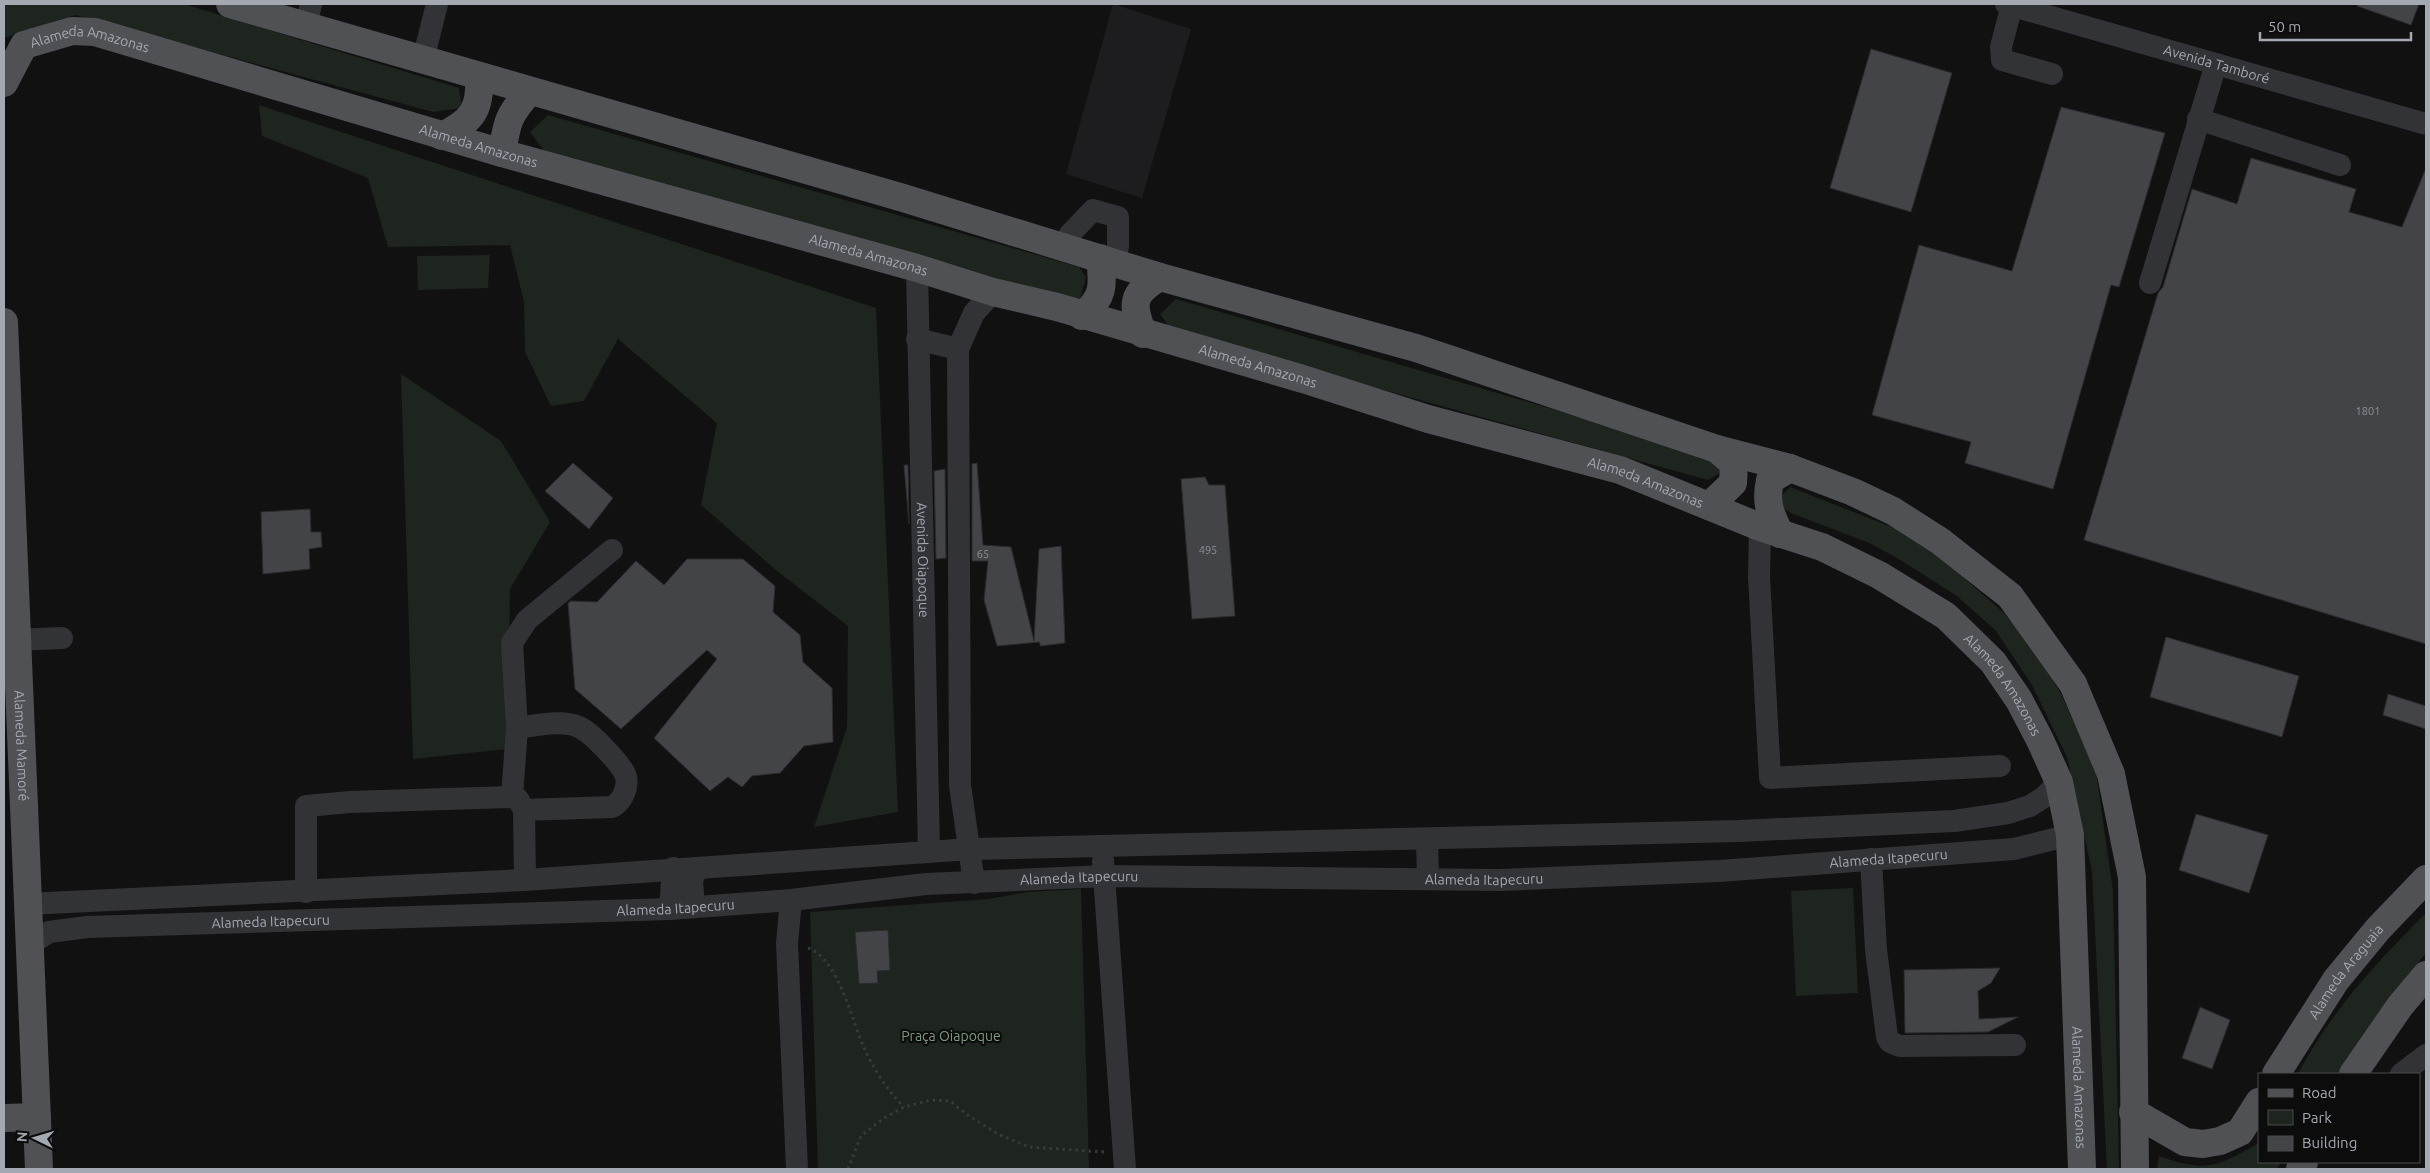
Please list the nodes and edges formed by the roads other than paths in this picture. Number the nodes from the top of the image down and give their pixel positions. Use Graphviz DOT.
graph roads {
  1 [pos="230,4"];
  2 [pos="437,4"];
  3 [pos="2009,5"];
  4 [pos="308,15"];
  5 [pos="14,49"];
  6 [pos="424,60"];
  7 [pos="2216,64"];
  8 [pos="2052,74"];
  9 [pos="479,76"];
  10 [pos="4,83"];
  11 [pos="530,91"];
  12 [pos="2198,119"];
  13 [pos="2426,124"];
  14 [pos="442,136"];
  15 [pos="502,153"];
  16 [pos="2340,165"];
  17 [pos="1066,246"];
  18 [pos="1107,260"];
  19 [pos="917,268"];
  20 [pos="1160,277"];
  21 [pos="2150,283"];
  22 [pos="993,292"];
  23 [pos="1082,316"];
  24 [pos="4,322"];
  25 [pos="1143,334"];
  26 [pos="917,339"];
  27 [pos="958,349"];
  28 [pos="1717,449"];
  29 [pos="1790,468"];
  30 [pos="7,478"];
  31 [pos="1710,506"];
  32 [pos="1770,530"];
  33 [pos="612,550"];
  34 [pos="62,638"];
  35 [pos="16,640"];
  36 [pos="517,728"];
  37 [pos="2000,766"];
  38 [pos="2059,782"];
  39 [pos="518,803"];
  40 [pos="2008,813"];
  41 [pos="2070,835"];
  42 [pos="1427,839"];
  43 [pos="1102,846"];
  44 [pos="971,849"];
  45 [pos="2014,849"];
  46 [pos="929,852"];
  47 [pos="1871,859"];
  48 [pos="673,868"];
  49 [pos="698,868"];
  50 [pos="1105,876"];
  51 [pos="1428,879"];
  52 [pos="2426,879"];
  53 [pos="525,880"];
  54 [pos="974,883"];
  55 [pos="306,892"];
  56 [pos="791,900"];
  57 [pos="88,902"];
  58 [pos="27,904"];
  59 [pos="694,907"];
  60 [pos="670,909"];
  61 [pos="87,927"];
  62 [pos="29,945"];
  63 [pos="2426,975"];
  64 [pos="2015,1045"];
  65 [pos="2426,1055"];
  66 [pos="2277,1073"];
  67 [pos="2354,1073"];
  68 [pos="2402,1073"];
  69 [pos="2258,1104"];
  70 [pos="2133,1112"];
  71 [pos="37,1116"];
  72 [pos="4,1118"];
  73 [pos="1125,1162"];
  74 [pos="39,1169"];
  75 [pos="797,1169"];
  76 [pos="2082,1169"];
  77 [pos="2135,1169"];
  1 -- 4 [label="main road"];
  2 -- 6 [label="street"];
  3 -- 7 [label="street, Avenida Tamboré"];
  3 -- 8 [label="street"];
  4 -- 6 [label="main road"];
  5 -- 10 [label="main road, Alameda Amazonas"];
  5 -- 14 [label="main road, Alameda Amazonas"];
  6 -- 9 [label="main road"];
  7 -- 12 [label="street"];
  7 -- 13 [label="street, Avenida Tamboré"];
  9 -- 11 [label="main road"];
  9 -- 14 [label="main road"];
  11 -- 15 [label="main road"];
  11 -- 17 [label="main road"];
  12 -- 16 [label="street"];
  12 -- 21 [label="street"];
  14 -- 15 [label="main road, Alameda Amazonas"];
  15 -- 19 [label="main road, Alameda Amazonas"];
  17 -- 18 [label="main road"];
  17 -- 18 [label="street"];
  18 -- 20 [label="main road"];
  18 -- 23 [label="main road"];
  19 -- 22 [label="main road, Alameda Amazonas"];
  19 -- 26 [label="street, Avenida Oiapoque"];
  20 -- 25 [label="main road"];
  20 -- 28 [label="main road"];
  22 -- 23 [label="main road, Alameda Amazonas"];
  22 -- 27 [label="street"];
  23 -- 25 [label="main road, Alameda Amazonas"];
  24 -- 30 [label="main road, Alameda Mamoré"];
  25 -- 31 [label="main road, Alameda Amazonas"];
  26 -- 27 [label="street"];
  26 -- 46 [label="street, Avenida Oiapoque"];
  27 -- 44 [label="street"];
  28 -- 29 [label="main road"];
  28 -- 31 [label="main road"];
  29 -- 32 [label="main road"];
  29 -- 70 [label="main road"];
  30 -- 35 [label="main road, Alameda Mamoré"];
  31 -- 32 [label="main road, Alameda Amazonas"];
  32 -- 37 [label="street"];
  32 -- 38 [label="main road, Alameda Amazonas"];
  33 -- 36 [label="street"];
  34 -- 35 [label="street"];
  35 -- 58 [label="main road, Alameda Mamoré"];
  36 -- 39 [label="street"];
  36 -- 39 [label="street"];
  38 -- 40 [label="street, Alameda Itapecuru"];
  38 -- 41 [label="main road, Alameda Amazonas"];
  39 -- 53 [label="street"];
  39 -- 55 [label="street"];
  40 -- 42 [label="street, Alameda Itapecuru"];
  40 -- 45 [label="street"];
  41 -- 45 [label="street, Alameda Itapecuru"];
  41 -- 76 [label="main road, Alameda Amazonas"];
  42 -- 43 [label="street, Alameda Itapecuru"];
  42 -- 51 [label="street"];
  43 -- 44 [label="street, Alameda Itapecuru"];
  43 -- 50 [label="street"];
  44 -- 46 [label="street, Alameda Itapecuru"];
  44 -- 54 [label="street"];
  45 -- 47 [label="street, Alameda Itapecuru"];
  46 -- 49 [label="street, Alameda Itapecuru"];
  47 -- 51 [label="street, Alameda Itapecuru"];
  47 -- 64 [label="street"];
  48 -- 49 [label="street, Alameda Itapecuru"];
  48 -- 53 [label="street, Alameda Itapecuru"];
  48 -- 60 [label="street"];
  49 -- 59 [label="street"];
  50 -- 51 [label="street, Alameda Itapecuru"];
  50 -- 54 [label="street, Alameda Itapecuru"];
  50 -- 73 [label="street"];
  52 -- 66 [label="main road, Alameda Araguaia"];
  53 -- 55 [label="street, Alameda Itapecuru"];
  54 -- 56 [label="street, Alameda Itapecuru"];
  55 -- 57 [label="street, Alameda Itapecuru"];
  56 -- 59 [label="street, Alameda Itapecuru"];
  56 -- 75 [label="street"];
  57 -- 58 [label="street, Alameda Itapecuru"];
  57 -- 61 [label="street"];
  58 -- 62 [label="main road, Alameda Mamoré"];
  59 -- 60 [label="street, Alameda Itapecuru"];
  60 -- 61 [label="street, Alameda Itapecuru"];
  61 -- 62 [label="street, Alameda Itapecuru"];
  62 -- 71 [label="main road, Alameda Mamoré"];
  63 -- 67 [label="main road"];
  65 -- 68 [label="street"];
  69 -- 70 [label="main road"];
  70 -- 77 [label="main road"];
  71 -- 72 [label="main road"];
  71 -- 74 [label="main road, Alameda Mamoré"];
}
